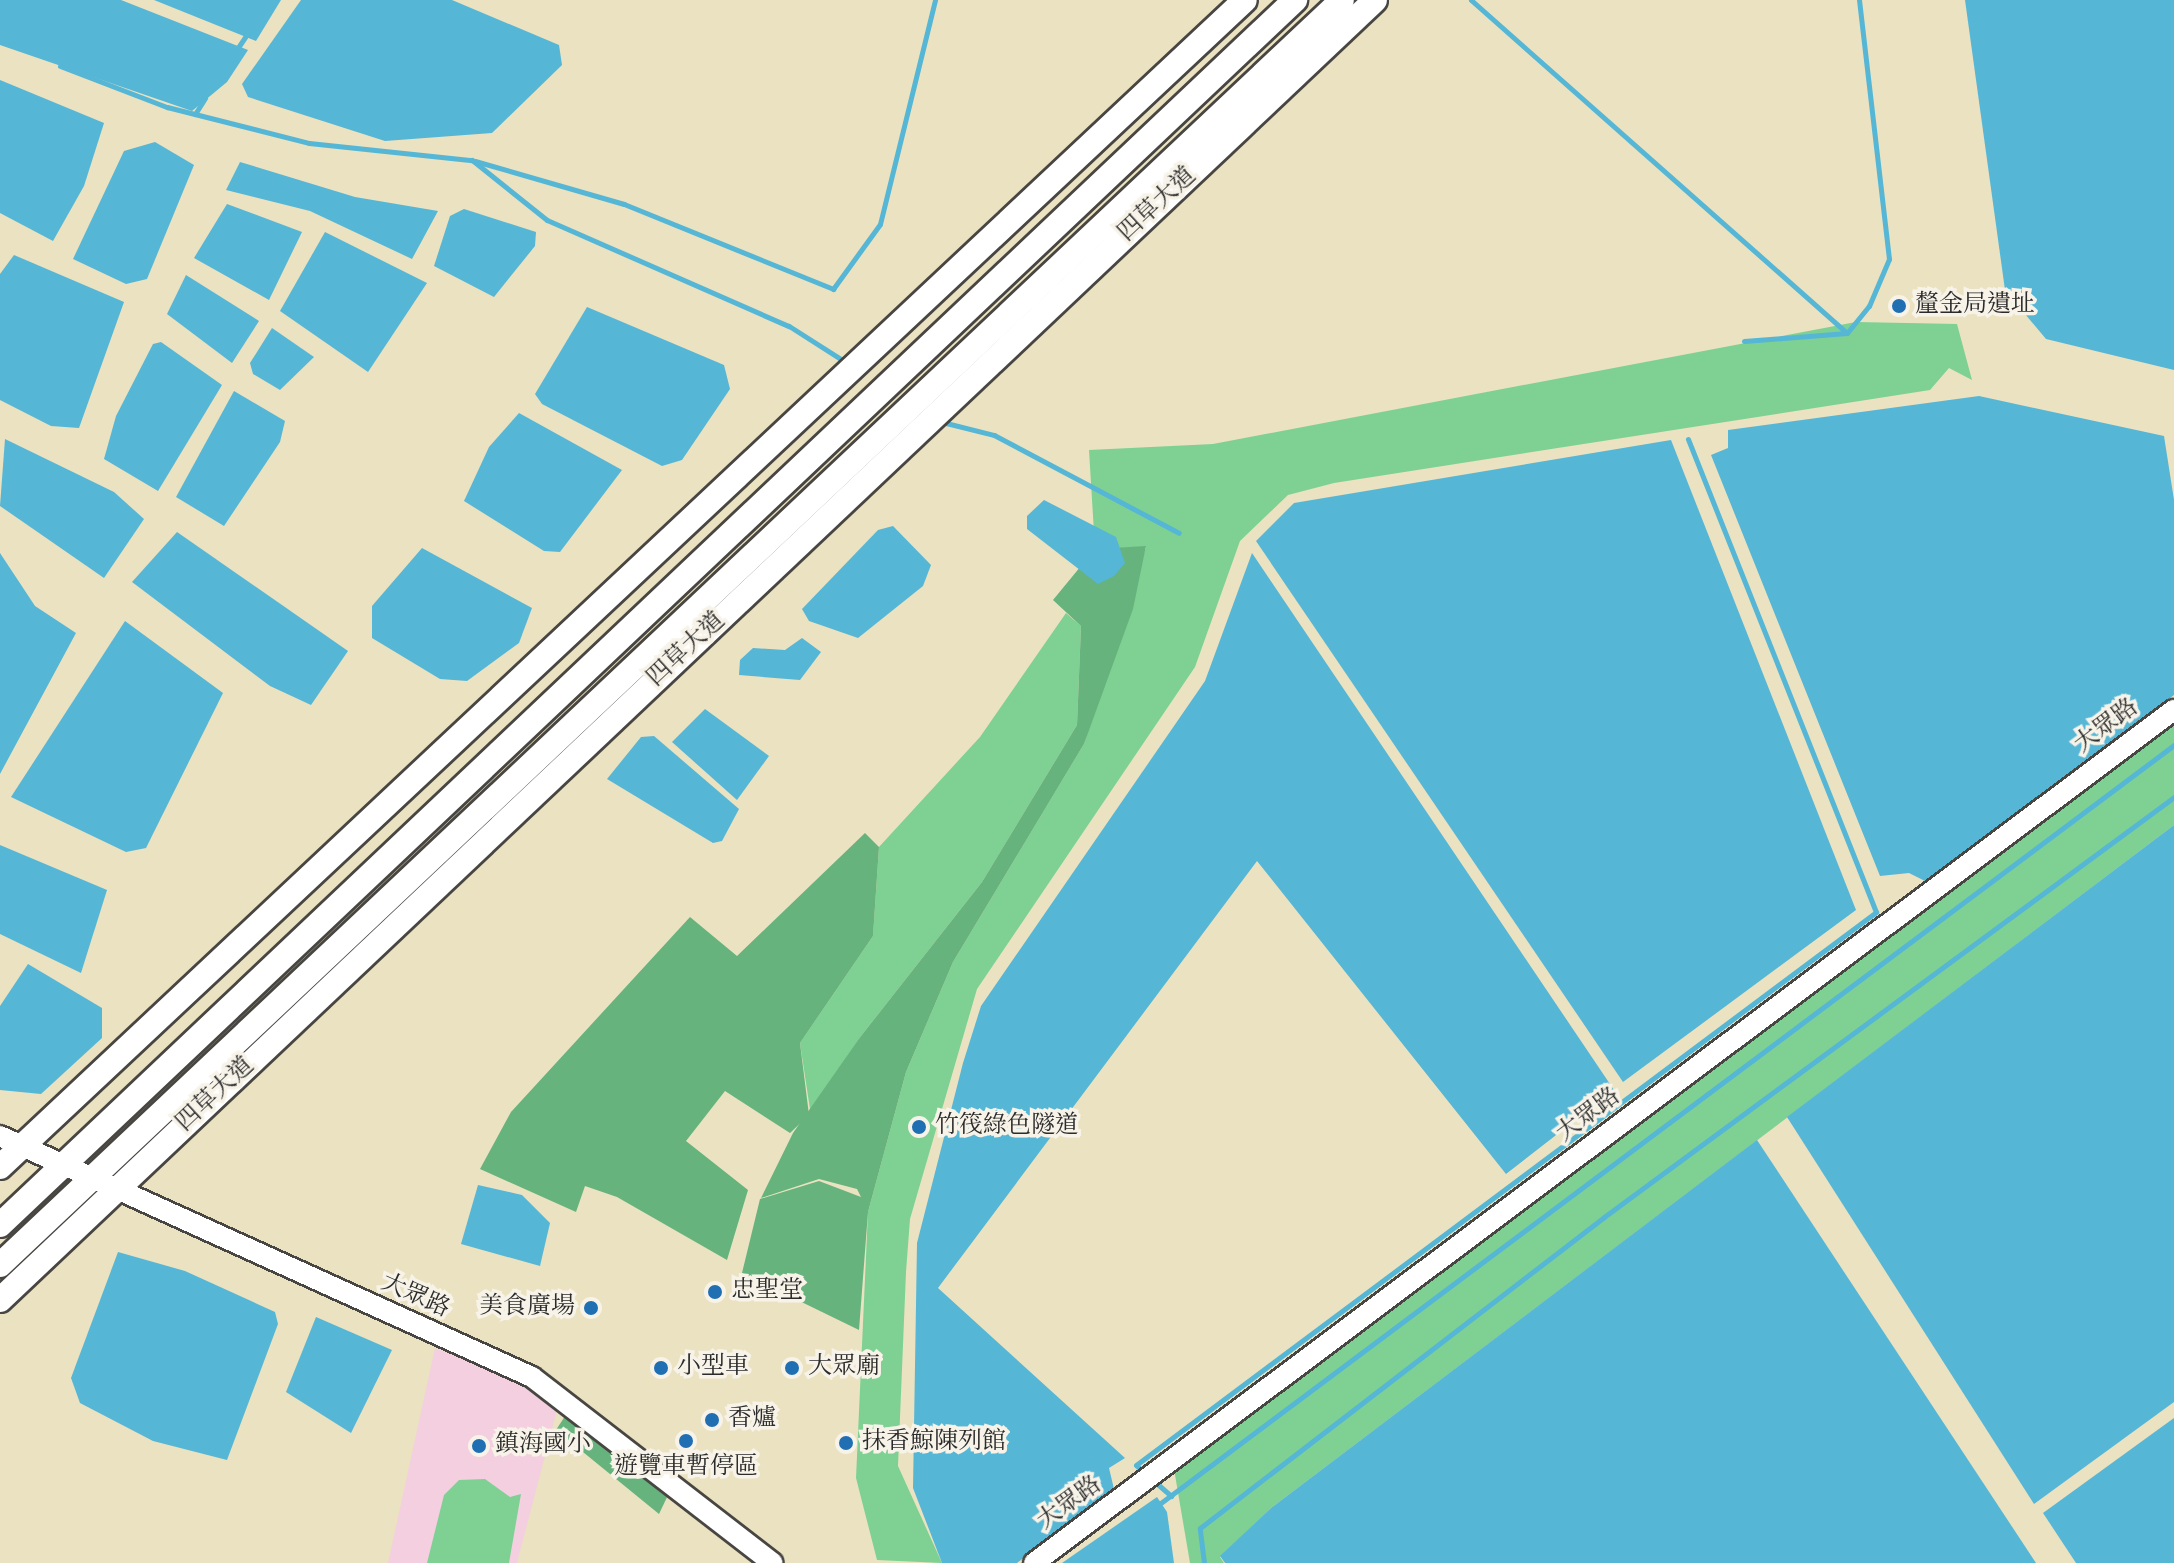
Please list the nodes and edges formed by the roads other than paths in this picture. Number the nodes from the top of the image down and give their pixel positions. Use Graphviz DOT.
graph roads {
  1 [pos="1245,0"];
  2 [pos="1295,0"];
  3 [pos="1342,0"];
  4 [pos="1375,0"];
  5 [pos="2174,710"];
  6 [pos="11,1141"];
  7 [pos="0,1167"];
  8 [pos="61,1167"];
  9 [pos="91,1180"];
  10 [pos="115,1191"];
  11 [pos="0,1225"];
  12 [pos="0,1265"];
  13 [pos="0,1300"];
  14 [pos="773,1563"];
  15 [pos="1034,1563"];
  1 -- 6 [label="street"];
  2 -- 8 [label="street"];
  3 -- 9 [label="street, 四草大道"];
  4 -- 10 [label="street, 四草大道"];
  5 -- 15 [label="street, 大眾路"];
  6 -- 7 [label="street"];
  6 -- 8 [label="street, 大眾路"];
  8 -- 9 [label="street, 大眾路"];
  8 -- 11 [label="street"];
  9 -- 10 [label="street, 大眾路"];
  9 -- 12 [label="street, 四草大道"];
  10 -- 13 [label="street, 四草大道"];
  10 -- 14 [label="street, 大眾路"];
}
